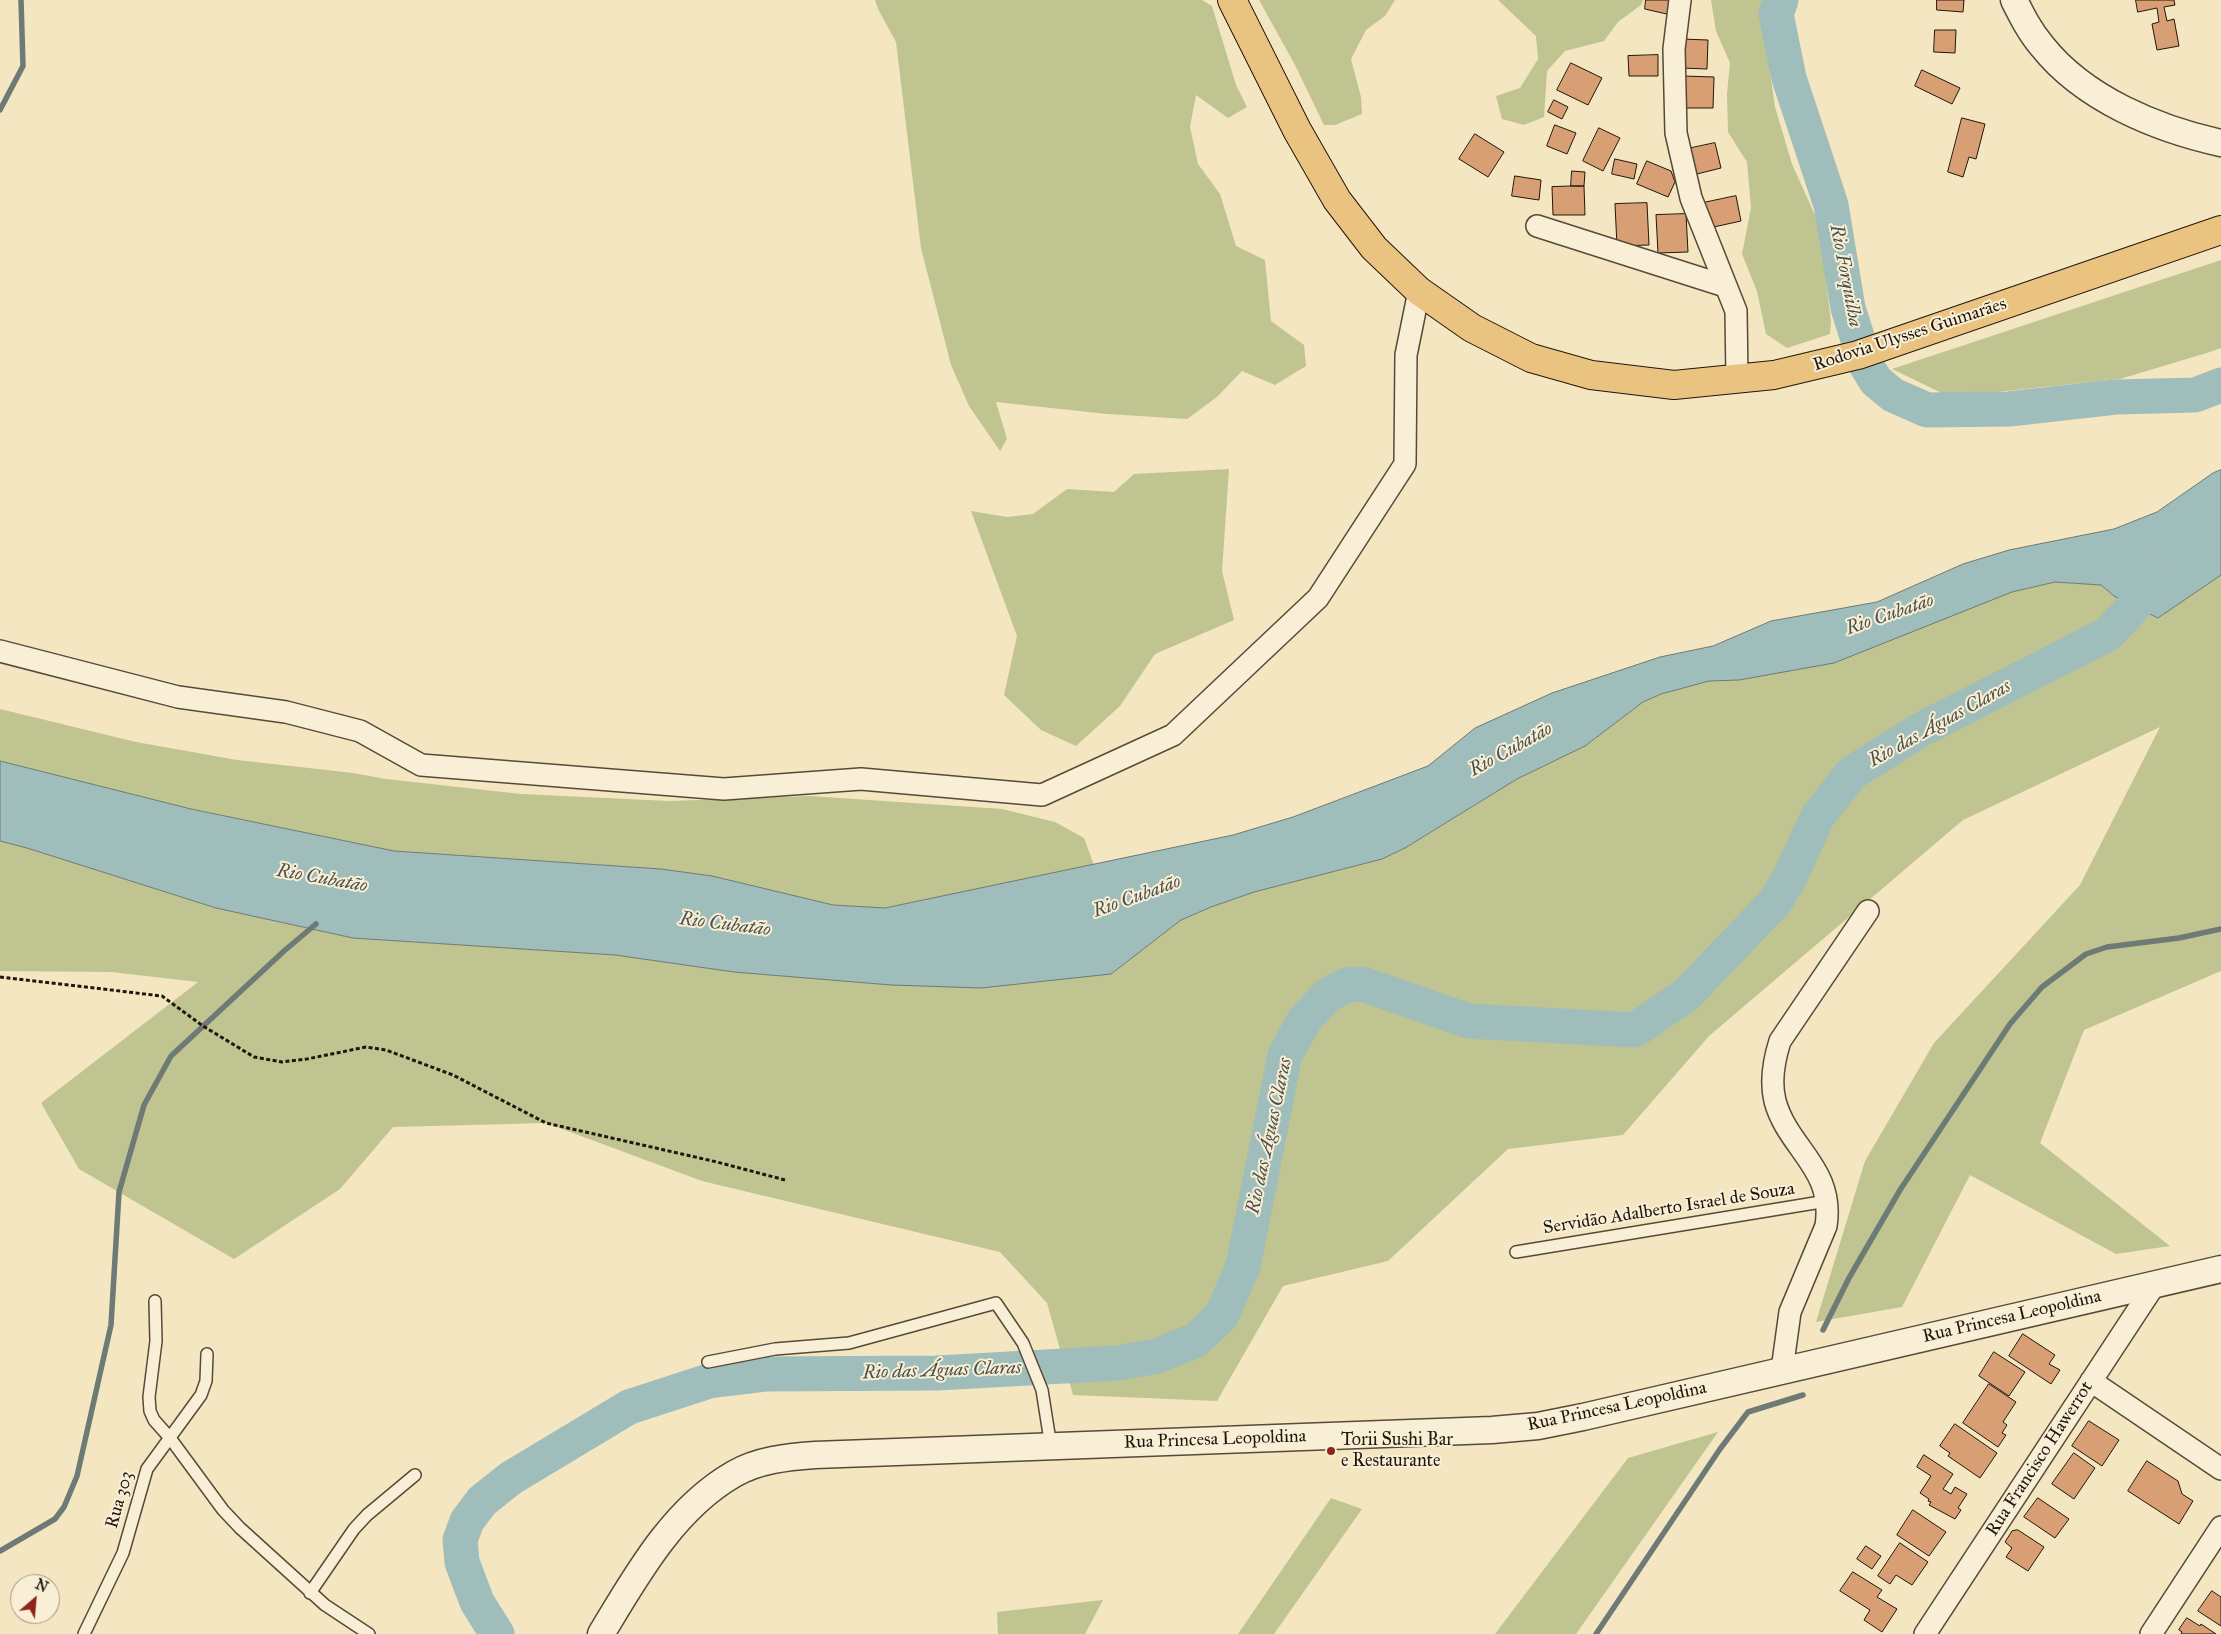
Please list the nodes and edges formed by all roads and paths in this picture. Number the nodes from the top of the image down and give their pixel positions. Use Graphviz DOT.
graph roads {
  1 [pos="1232,0"];
  2 [pos="1680,0"];
  3 [pos="2014,0"];
  4 [pos="2221,143"];
  5 [pos="1537,226"];
  6 [pos="2221,230"];
  7 [pos="1725,286"];
  8 [pos="1419,291"];
  9 [pos="1737,379"];
  10 [pos="0,651"];
  11 [pos="1868,910"];
  12 [pos="0,977"];
  13 [pos="785,1180"];
  14 [pos="1827,1201"];
  15 [pos="1516,1252"];
  16 [pos="2221,1269"];
  17 [pos="2155,1284"];
  18 [pos="155,1301"];
  19 [pos="207,1354"];
  20 [pos="708,1362"];
  21 [pos="1782,1370"];
  22 [pos="2091,1381"];
  23 [pos="170,1438"];
  24 [pos="1051,1447"];
  25 [pos="2221,1469"];
  26 [pos="415,1476"];
  27 [pos="2221,1527"];
  28 [pos="310,1592"];
  29 [pos="84,1634"];
  30 [pos="369,1634"];
  31 [pos="601,1634"];
  32 [pos="1925,1634"];
  33 [pos="2151,1634"];
  1 -- 8 [label="highway, Rodovia Ulysses Guimarães"];
  2 -- 7 [label="street"];
  3 -- 4 [label="street"];
  5 -- 7 [label="street"];
  6 -- 9 [label="highway, Rodovia Ulysses Guimarães"];
  7 -- 9 [label="street"];
  8 -- 9 [label="highway, Rodovia Ulysses Guimarães"];
  8 -- 10 [label="street"];
  11 -- 14 [label="street"];
  12 -- 13 [label="path"];
  14 -- 15 [label="lane, Servidão Adalberto Israel de Souza"];
  14 -- 21 [label="street"];
  16 -- 17 [label="street, Rua Princesa Leopoldina"];
  17 -- 21 [label="street, Rua Princesa Leopoldina"];
  17 -- 22 [label="street, Rua Francisco Hawerrot"];
  18 -- 23 [label="lane"];
  19 -- 23 [label="lane, Rua 303"];
  20 -- 24 [label="lane"];
  21 -- 24 [label="street, Rua Princesa Leopoldina"];
  22 -- 25 [label="street"];
  22 -- 32 [label="street, Rua Francisco Hawerrot"];
  23 -- 28 [label="lane"];
  23 -- 29 [label="lane, Rua 303"];
  24 -- 31 [label="street, Rua Princesa Leopoldina"];
  26 -- 28 [label="lane"];
  27 -- 33 [label="street"];
  28 -- 30 [label="lane"];
}
